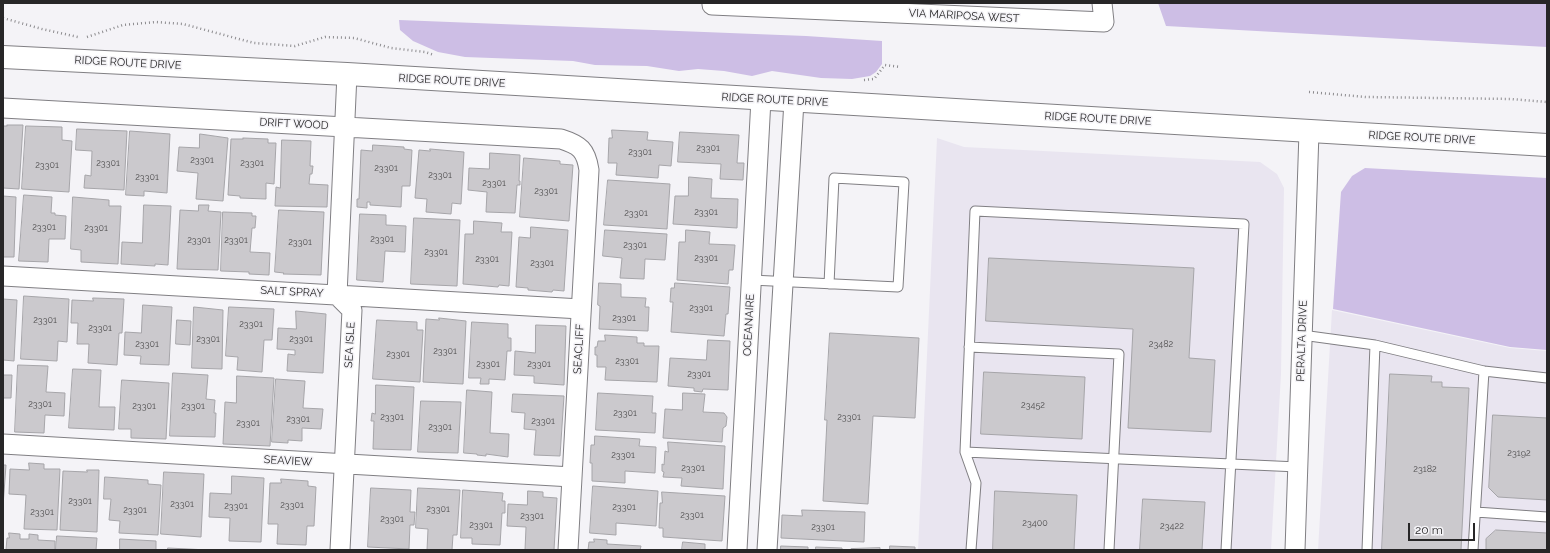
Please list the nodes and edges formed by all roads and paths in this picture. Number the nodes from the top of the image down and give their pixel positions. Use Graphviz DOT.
graph roads {
  1 [pos="712,3"];
  2 [pos="1102,3"];
  3 [pos="3,18"];
  4 [pos="438,56"];
  5 [pos="3,57"];
  6 [pos="900,67"];
  7 [pos="347,74"];
  8 [pos="860,81"];
  9 [pos="1309,92"];
  10 [pos="761,100"];
  11 [pos="794,101"];
  12 [pos="1547,102"];
  13 [pos="3,108"];
  14 [pos="345,127"];
  15 [pos="1309,132"];
  16 [pos="1547,145"];
  17 [pos="583,150"];
  18 [pos="3,276"];
  19 [pos="751,280"];
  20 [pos="783,282"];
  21 [pos="829,284"];
  22 [pos="337,295"];
  23 [pos="581,309"];
  24 [pos="1302,335"];
  25 [pos="1375,345"];
  26 [pos="969,347"];
  27 [pos="1484,370"];
  28 [pos="1547,378"];
  29 [pos="3,444"];
  30 [pos="965,452"];
  31 [pos="1114,459"];
  32 [pos="344,464"];
  33 [pos="1232,465"];
  34 [pos="1298,468"];
  35 [pos="572,477"];
  36 [pos="1476,512"];
  37 [pos="1547,517"];
  38 [pos="340,550"];
  39 [pos="568,550"];
  40 [pos="737,550"];
  41 [pos="767,550"];
  42 [pos="971,550"];
  43 [pos="1109,550"];
  44 [pos="1226,550"];
  45 [pos="1295,550"];
  46 [pos="1367,550"];
  47 [pos="1473,550"];
  1 -- 2 [label="street, VIA MARIPOSA WEST"];
  3 -- 4 [label="path"];
  5 -- 7 [label="main road, RIDGE ROUTE DRIVE"];
  6 -- 8 [label="path"];
  7 -- 10 [label="main road, RIDGE ROUTE DRIVE"];
  7 -- 14 [label="street"];
  9 -- 12 [label="path"];
  10 -- 11 [label="main road, RIDGE ROUTE DRIVE"];
  10 -- 19 [label="street, OCEANAIRE"];
  11 -- 15 [label="main road, RIDGE ROUTE DRIVE"];
  11 -- 20 [label="street"];
  13 -- 14 [label="street, DRIFT WOOD"];
  14 -- 17 [label="street, DRIFT WOOD"];
  14 -- 22 [label="street"];
  15 -- 16 [label="main road, RIDGE ROUTE DRIVE"];
  15 -- 24 [label="street, PERALTA DRIVE"];
  17 -- 23 [label="street, SEACLIFF"];
  18 -- 22 [label="street, SALT SPRAY"];
  19 -- 20 [label="lane"];
  19 -- 40 [label="street, OCEANAIRE"];
  20 -- 21 [label="lane"];
  20 -- 41 [label="street"];
  21 -- 21 [label="lane"];
  22 -- 23 [label="street, SALT SPRAY"];
  22 -- 32 [label="street, SEA ISLE"];
  23 -- 35 [label="street, SEACLIFF"];
  24 -- 25 [label="lane"];
  24 -- 34 [label="street, PERALTA DRIVE"];
  25 -- 27 [label="lane"];
  25 -- 46 [label="lane"];
  26 -- 30 [label="lane"];
  26 -- 31 [label="lane"];
  26 -- 33 [label="lane"];
  27 -- 28 [label="lane"];
  27 -- 36 [label="lane"];
  29 -- 32 [label="street, SEAVIEW"];
  30 -- 31 [label="lane"];
  30 -- 42 [label="lane"];
  31 -- 33 [label="lane"];
  31 -- 43 [label="lane"];
  32 -- 35 [label="street, SEAVIEW"];
  32 -- 38 [label="street, SEA ISLE"];
  33 -- 34 [label="lane"];
  33 -- 44 [label="lane"];
  34 -- 45 [label="street, PERALTA DRIVE"];
  35 -- 39 [label="street, SEACLIFF"];
  36 -- 37 [label="lane"];
  36 -- 47 [label="lane"];
}
